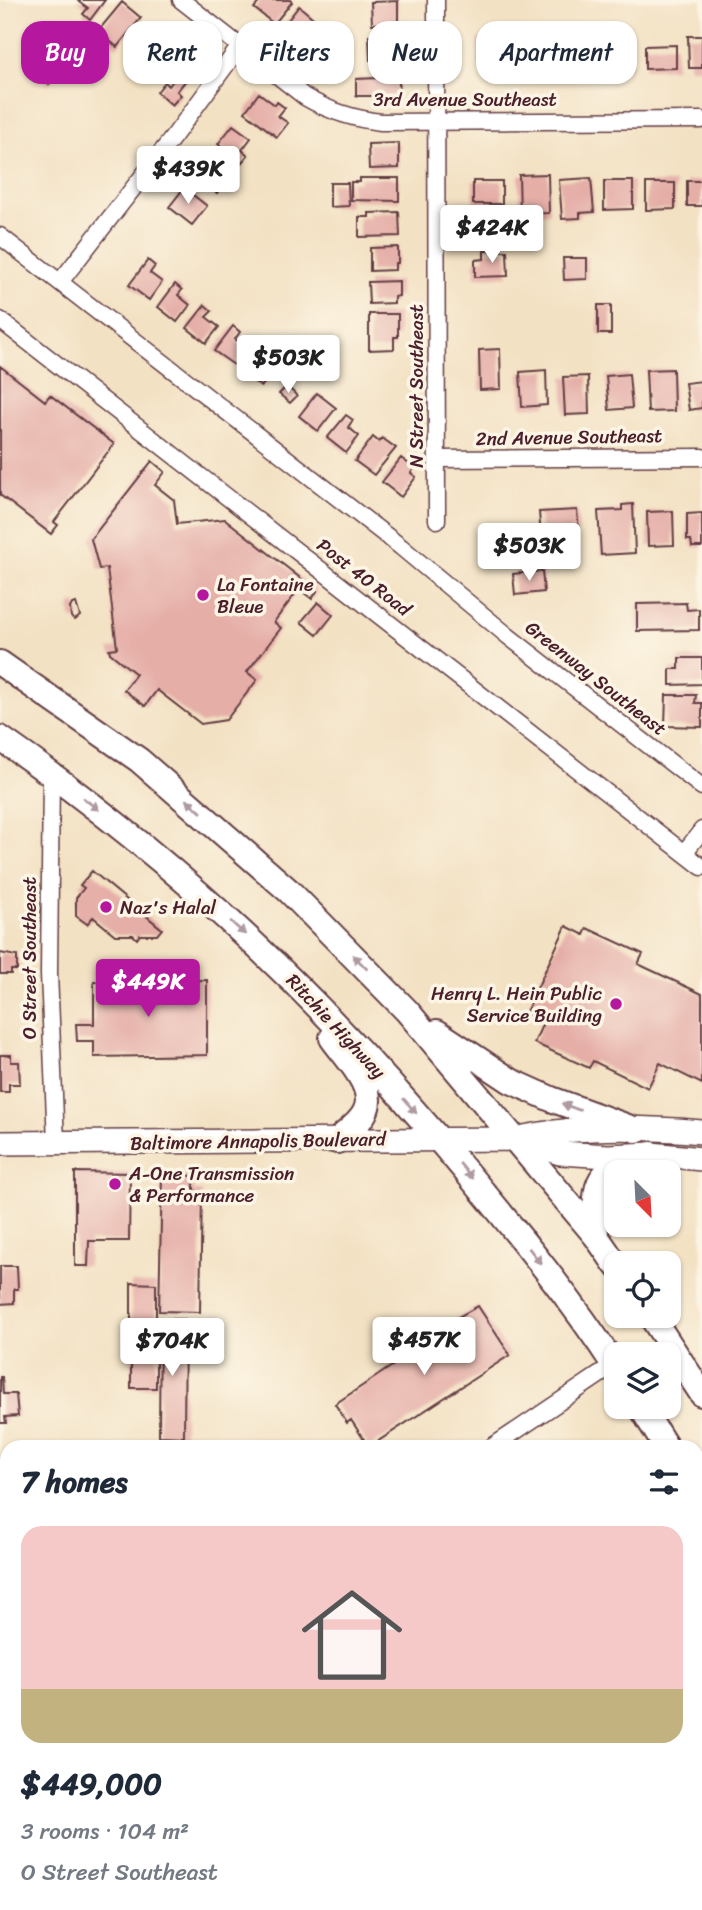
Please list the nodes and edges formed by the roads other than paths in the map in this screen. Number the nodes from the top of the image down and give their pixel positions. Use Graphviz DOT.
graph roads {
  1 [pos="181,0"];
  2 [pos="436,0"];
  3 [pos="236,43"];
  4 [pos="236,51"];
  5 [pos="288,84"];
  6 [pos="702,120"];
  7 [pos="436,121"];
  8 [pos="0,236"];
  9 [pos="60,282"];
  10 [pos="0,320"];
  11 [pos="702,457"];
  12 [pos="437,459"];
  13 [pos="437,520"];
  14 [pos="0,663"];
  15 [pos="0,738"];
  16 [pos="51,774"];
  17 [pos="702,787"];
  18 [pos="702,830"];
  19 [pos="684,853"];
  20 [pos="702,867"];
  21 [pos="280,967"];
  22 [pos="407,1011"];
  23 [pos="636,1130"];
  24 [pos="702,1132"];
  25 [pos="516,1139"];
  26 [pos="440,1140"];
  27 [pos="337,1141"];
  28 [pos="0,1143"];
  29 [pos="56,1143"];
  30 [pos="651,1154"];
  31 [pos="702,1159"];
  32 [pos="596,1236"];
  33 [pos="606,1251"];
  34 [pos="659,1328"];
  35 [pos="604,1351"];
  36 [pos="604,1373"];
  37 [pos="702,1394"];
  38 [pos="648,1419"];
  39 [pos="503,1440"];
  40 [pos="662,1440"];
  1 -- 3 [label="street, 3rd Avenue Southeast"];
  2 -- 7 [label="street, N Street Southeast"];
  4 -- 9 [label="street"];
  5 -- 7 [label="street, 3rd Avenue Southeast"];
  6 -- 7 [label="street, 3rd Avenue Southeast"];
  7 -- 12 [label="street, N Street Southeast"];
  8 -- 9 [label="street, Greenway Southeast"];
  9 -- 17 [label="street, Greenway Southeast"];
  10 -- 19 [label="street, Post 40 Road"];
  11 -- 12 [label="street, 2nd Avenue Southeast"];
  12 -- 13 [label="street, N Street Southeast"];
  22 -- 14 [label="main road, one-way"];
  15 -- 16 [label="main road, Ritchie Highway"];
  16 -- 21 [label="main road, Ritchie Highway, one-way"];
  16 -- 29 [label="street, O Street Southeast"];
  18 -- 19 [label="street"];
  19 -- 20 [label="street, Post 40 Road"];
  21 -- 26 [label="main road, Ritchie Highway, one-way"];
  21 -- 27 [label="main road"];
  23 -- 22 [label="main road, one-way"];
  22 -- 25 [label="main road"];
  23 -- 24 [label="main road, Baltimore Annapolis Boulevard"];
  23 -- 25 [label="main road, Baltimore Annapolis Boulevard"];
  25 -- 26 [label="main road, Baltimore Annapolis Boulevard"];
  25 -- 30 [label="main road, Baltimore Annapolis Boulevard"];
  25 -- 32 [label="main road"];
  26 -- 27 [label="main road, Baltimore Annapolis Boulevard"];
  26 -- 35 [label="main road, Ritchie Highway, one-way"];
  27 -- 29 [label="main road, Baltimore Annapolis Boulevard"];
  28 -- 29 [label="main road, Baltimore Annapolis Boulevard"];
  30 -- 31 [label="main road, Baltimore Annapolis Boulevard"];
  30 -- 32 [label="main road"];
  32 -- 33 [label="main road"];
  34 -- 37 [label="main road"];
  36 -- 39 [label="street"];
  38 -- 40 [label="main road"];
}
